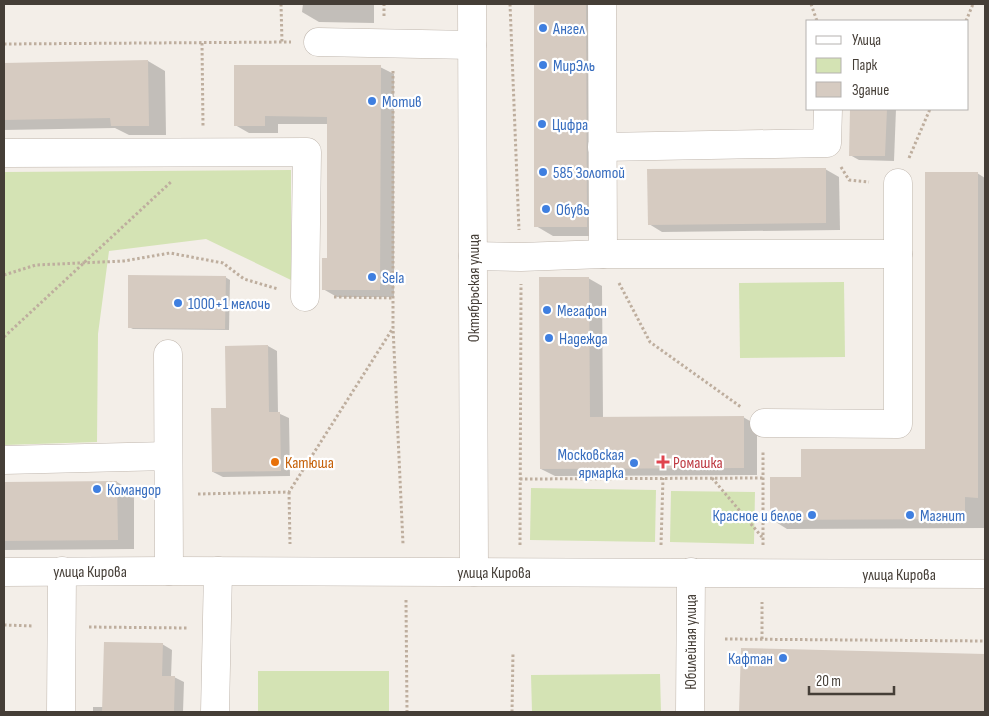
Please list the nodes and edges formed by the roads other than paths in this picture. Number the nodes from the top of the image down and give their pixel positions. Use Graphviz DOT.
graph roads {
  1 [pos="472,4"];
  2 [pos="602,4"];
  3 [pos="318,42"];
  4 [pos="472,45"];
  5 [pos="828,110"];
  6 [pos="602,147"];
  7 [pos="4,153"];
  8 [pos="898,183"];
  9 [pos="603,254"];
  10 [pos="898,254"];
  11 [pos="473,256"];
  12 [pos="305,297"];
  13 [pos="168,354"];
  14 [pos="764,423"];
  15 [pos="168,456"];
  16 [pos="4,460"];
  17 [pos="62,571"];
  18 [pos="168,571"];
  19 [pos="218,571"];
  20 [pos="4,572"];
  21 [pos="474,572"];
  22 [pos="691,572"];
  23 [pos="985,574"];
  24 [pos="61,712"];
  25 [pos="214,712"];
  26 [pos="690,712"];
  1 -- 4 [label="street, Октябрьская улица"];
  2 -- 6 [label="street"];
  3 -- 4 [label="street"];
  4 -- 11 [label="street, Октябрьская улица"];
  5 -- 6 [label="street"];
  6 -- 9 [label="street"];
  7 -- 12 [label="street"];
  8 -- 10 [label="street"];
  9 -- 10 [label="street"];
  9 -- 11 [label="street"];
  10 -- 14 [label="street"];
  11 -- 21 [label="street, Октябрьская улица"];
  13 -- 15 [label="street"];
  15 -- 16 [label="street"];
  15 -- 18 [label="street"];
  17 -- 18 [label="street, улица Кирова"];
  17 -- 20 [label="street, улица Кирова"];
  17 -- 24 [label="street"];
  18 -- 19 [label="street, улица Кирова"];
  19 -- 21 [label="street, улица Кирова"];
  19 -- 25 [label="street"];
  21 -- 22 [label="street, улица Кирова"];
  22 -- 23 [label="street, улица Кирова"];
  22 -- 26 [label="street, Юбилейная улица"];
}
